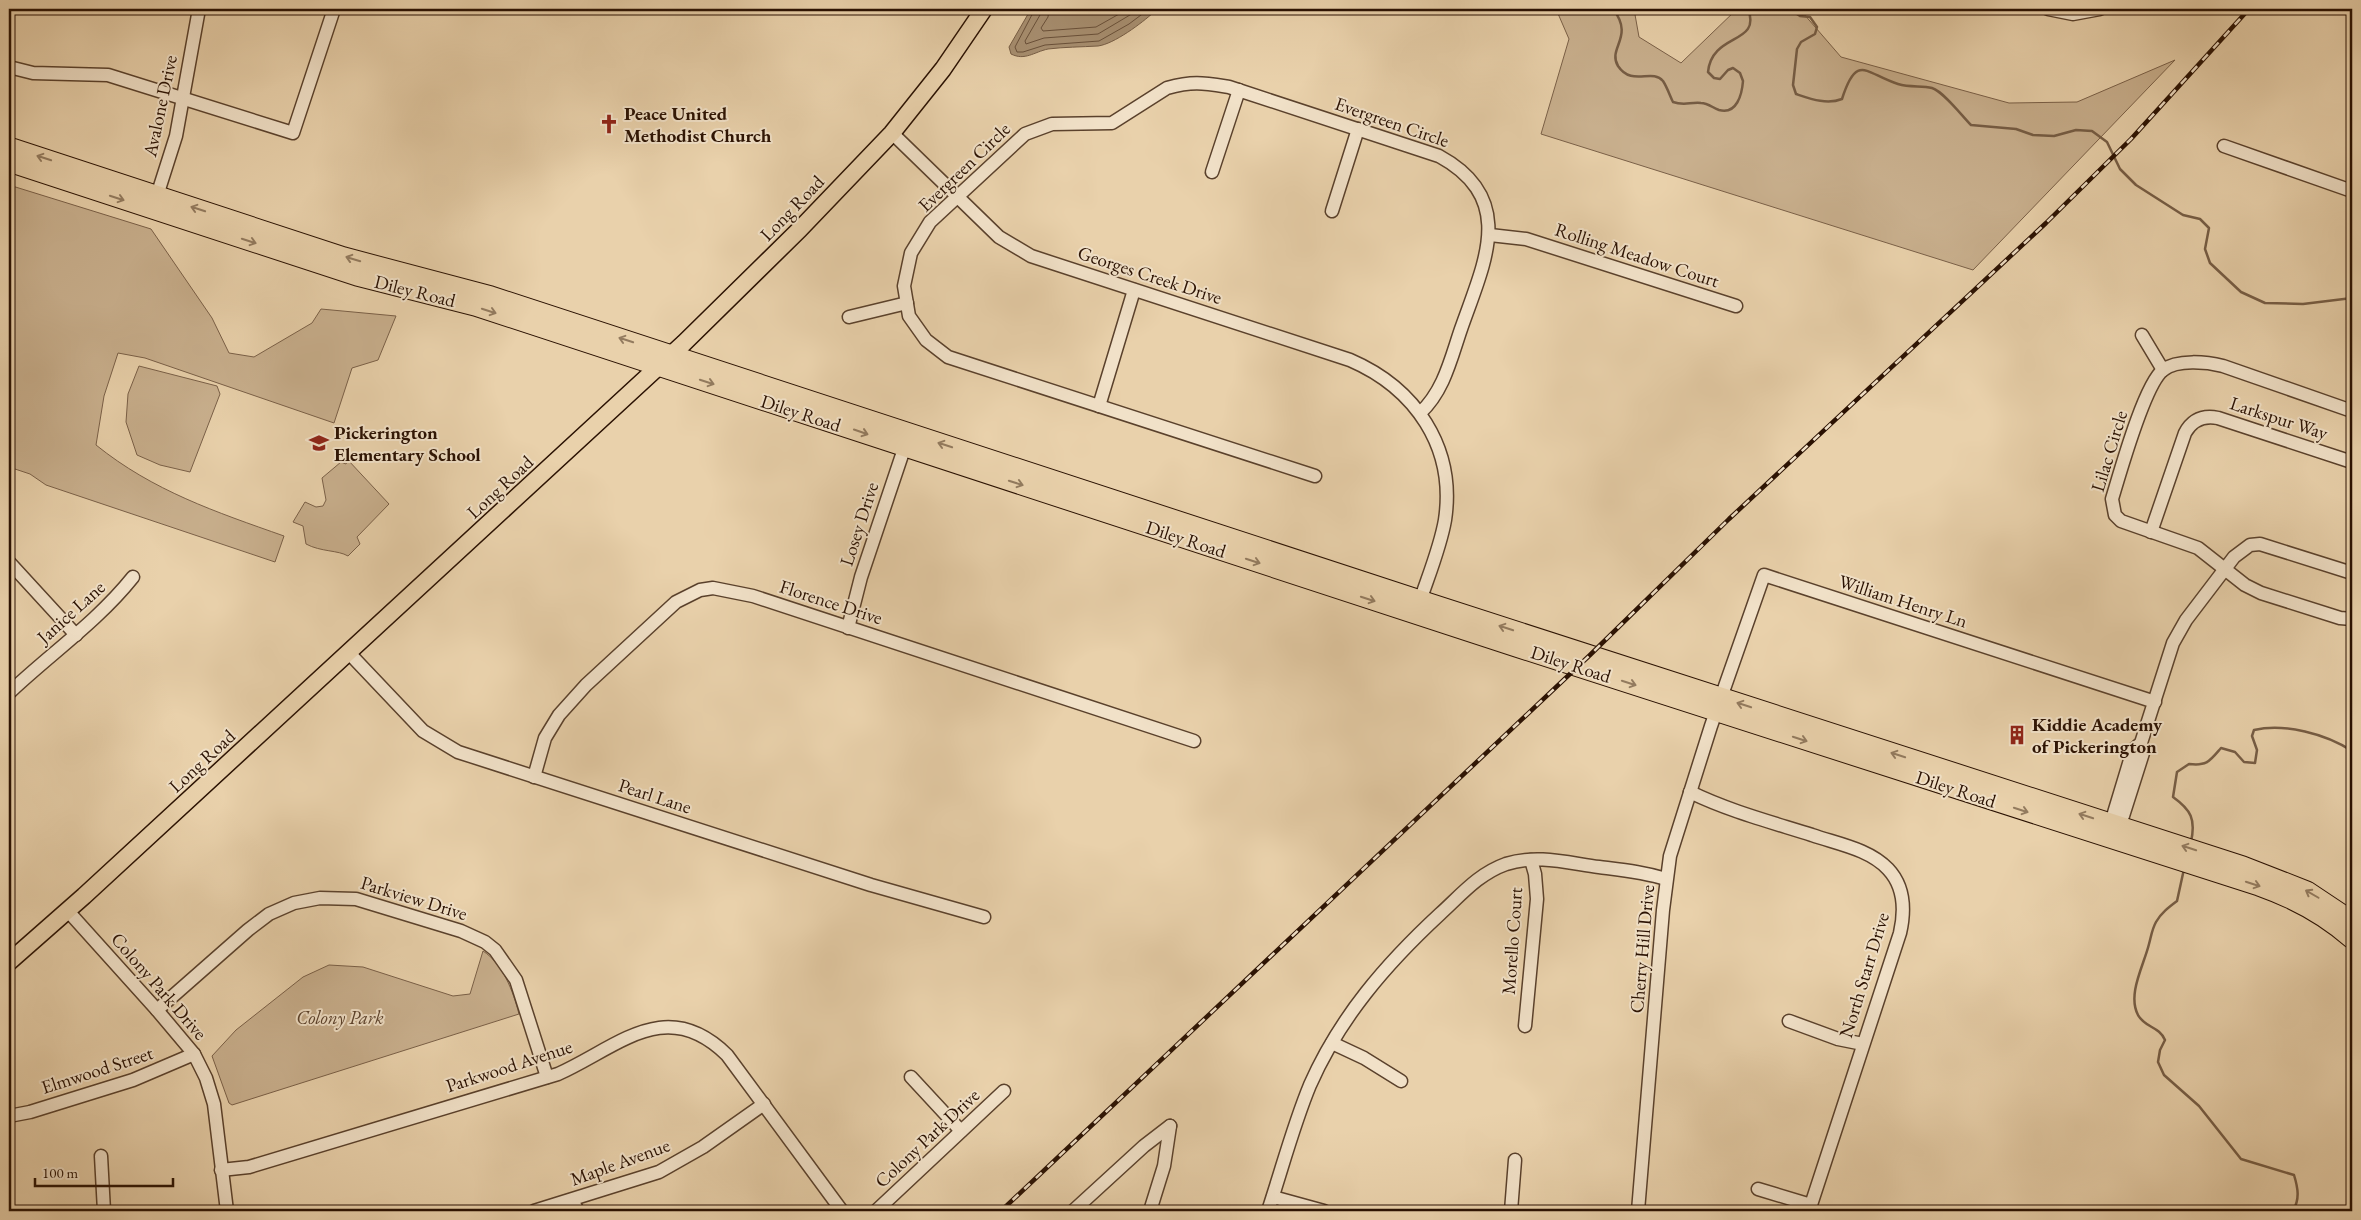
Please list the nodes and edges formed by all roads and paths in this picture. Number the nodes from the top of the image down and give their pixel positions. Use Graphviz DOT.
graph roads {
  1 [pos="199,9"];
  2 [pos="334,9"];
  3 [pos="984,9"];
  4 [pos="2048,9"];
  5 [pos="2100,9"];
  6 [pos="9,67"];
  7 [pos="1239,90"];
  8 [pos="183,99"];
  9 [pos="1358,129"];
  10 [pos="892,133"];
  11 [pos="2224,146"];
  12 [pos="9,147"];
  13 [pos="9,162"];
  14 [pos="1212,172"];
  15 [pos="2352,191"];
  16 [pos="957,198"];
  17 [pos="155,202"];
  18 [pos="1332,211"];
  19 [pos="1490,235"];
  20 [pos="1134,290"];
  21 [pos="907,303"];
  22 [pos="1736,306"];
  23 [pos="849,317"];
  24 [pos="2142,335"];
  25 [pos="666,361"];
  26 [pos="2163,370"];
  27 [pos="1099,406"];
  28 [pos="2352,411"];
  29 [pos="1420,413"];
  30 [pos="907,440"];
  31 [pos="2352,462"];
  32 [pos="1315,476"];
  33 [pos="2151,532"];
  34 [pos="9,562"];
  35 [pos="2225,569"];
  36 [pos="2352,573"];
  37 [pos="133,577"];
  38 [pos="1418,607"];
  39 [pos="2352,619"];
  40 [pos="848,628"];
  41 [pos="76,635"];
  42 [pos="349,653"];
  43 [pos="9,693"];
  44 [pos="2155,702"];
  45 [pos="1719,705"];
  46 [pos="1194,741"];
  47 [pos="534,777"];
  48 [pos="1690,792"];
  49 [pos="2115,828"];
  50 [pos="1531,860"];
  51 [pos="2209,863"];
  52 [pos="1666,879"];
  53 [pos="68,910"];
  54 [pos="984,917"];
  55 [pos="2352,921"];
  56 [pos="2352,939"];
  57 [pos="9,962"];
  58 [pos="158,1010"];
  59 [pos="1789,1021"];
  60 [pos="1525,1026"];
  61 [pos="1332,1043"];
  62 [pos="1863,1044"];
  63 [pos="194,1054"];
  64 [pos="547,1077"];
  65 [pos="911,1077"];
  66 [pos="1401,1081"];
  67 [pos="1004,1091"];
  68 [pos="764,1104"];
  69 [pos="9,1116"];
  70 [pos="962,1131"];
  71 [pos="101,1156"];
  72 [pos="1515,1160"];
  73 [pos="221,1170"];
  74 [pos="1758,1189"];
  75 [pos="1273,1197"];
  76 [pos="575,1205"];
  77 [pos="1810,1208"];
  78 [pos="104,1211"];
  79 [pos="226,1211"];
  80 [pos="534,1211"];
  81 [pos="842,1211"];
  82 [pos="876,1211"];
  83 [pos="1073,1211"];
  84 [pos="1150,1211"];
  85 [pos="1268,1211"];
  86 [pos="1324,1211"];
  87 [pos="1510,1211"];
  88 [pos="1638,1211"];
  1 -- 8 [label="street, Avalone Drive"];
  2 -- 8 [label="street"];
  3 -- 10 [label="main road, Long Road"];
  4 -- 5 [label="street"];
  6 -- 8 [label="street"];
  7 -- 9 [label="street, Evergreen Circle"];
  7 -- 14 [label="street"];
  7 -- 16 [label="street, Evergreen Circle"];
  8 -- 17 [label="street, Avalone Drive"];
  9 -- 18 [label="street"];
  9 -- 19 [label="street, Evergreen Circle"];
  10 -- 16 [label="street, Georges Creek Drive"];
  10 -- 25 [label="main road, Long Road"];
  11 -- 15 [label="street"];
  17 -- 12 [label="highway, Diley Road, one-way"];
  13 -- 17 [label="highway, Diley Road, one-way"];
  16 -- 20 [label="street, Georges Creek Drive"];
  16 -- 21 [label="street, Evergreen Circle"];
  17 -- 25 [label="highway, Diley Road"];
  19 -- 22 [label="street, Rolling Meadow Court"];
  19 -- 29 [label="street, Evergreen Circle"];
  20 -- 27 [label="street"];
  20 -- 29 [label="street, Georges Creek Drive"];
  21 -- 23 [label="street"];
  21 -- 27 [label="street, Evergreen Circle"];
  24 -- 26 [label="street"];
  25 -- 30 [label="highway, Diley Road"];
  25 -- 42 [label="main road, Long Road"];
  26 -- 28 [label="street"];
  26 -- 33 [label="street, Lilac Circle"];
  27 -- 32 [label="street, Evergreen Circle"];
  29 -- 38 [label="street"];
  30 -- 38 [label="highway, Diley Road"];
  30 -- 40 [label="street, Losey Drive"];
  31 -- 33 [label="street, Larkspur Way"];
  33 -- 35 [label="street, Lilac Circle"];
  34 -- 41 [label="street"];
  35 -- 36 [label="street"];
  35 -- 39 [label="street, Lilac Circle"];
  35 -- 44 [label="street"];
  37 -- 41 [label="street, Janice Lane"];
  38 -- 45 [label="highway, Diley Road"];
  40 -- 46 [label="street, Florence Drive"];
  40 -- 47 [label="street, Florence Drive"];
  41 -- 43 [label="street, Janice Lane"];
  42 -- 47 [label="street, Pearl Lane"];
  42 -- 53 [label="main road, Long Road"];
  44 -- 45 [label="street, William Henry Ln"];
  44 -- 49 [label="street"];
  45 -- 48 [label="street, Cherry Hill Drive"];
  45 -- 49 [label="highway, Diley Road"];
  47 -- 54 [label="street, Pearl Lane"];
  48 -- 52 [label="street, Cherry Hill Drive"];
  48 -- 62 [label="street, North Starr Drive"];
  49 -- 51 [label="highway, Diley Road"];
  50 -- 52 [label="street"];
  50 -- 60 [label="street, Morello Court"];
  50 -- 61 [label="street"];
  55 -- 51 [label="highway, Diley Road, one-way"];
  51 -- 56 [label="highway, Diley Road, one-way"];
  52 -- 88 [label="street, Cherry Hill Drive"];
  53 -- 57 [label="main road, Long Road"];
  53 -- 58 [label="street, Colony Park Drive"];
  58 -- 63 [label="street, Colony Park Drive"];
  58 -- 64 [label="street, Parkview Drive"];
  59 -- 62 [label="street"];
  61 -- 66 [label="street"];
  61 -- 75 [label="street"];
  62 -- 77 [label="street, North Starr Drive"];
  63 -- 69 [label="street, Elmwood Street"];
  63 -- 73 [label="street, Colony Park Drive"];
  64 -- 68 [label="street, Parkwood Avenue"];
  64 -- 73 [label="street, Parkwood Avenue"];
  65 -- 70 [label="street"];
  67 -- 70 [label="street, Colony Park Drive"];
  68 -- 76 [label="street, Maple Avenue"];
  68 -- 81 [label="street, Parkwood Avenue"];
  70 -- 82 [label="street, Colony Park Drive"];
  71 -- 78 [label="street"];
  72 -- 87 [label="street"];
  73 -- 79 [label="street, Colony Park Drive"];
  74 -- 77 [label="street"];
  75 -- 85 [label="street"];
  75 -- 86 [label="street"];
  76 -- 80 [label="street, Maple Avenue"];
  83 -- 84 [label="street"];
}
